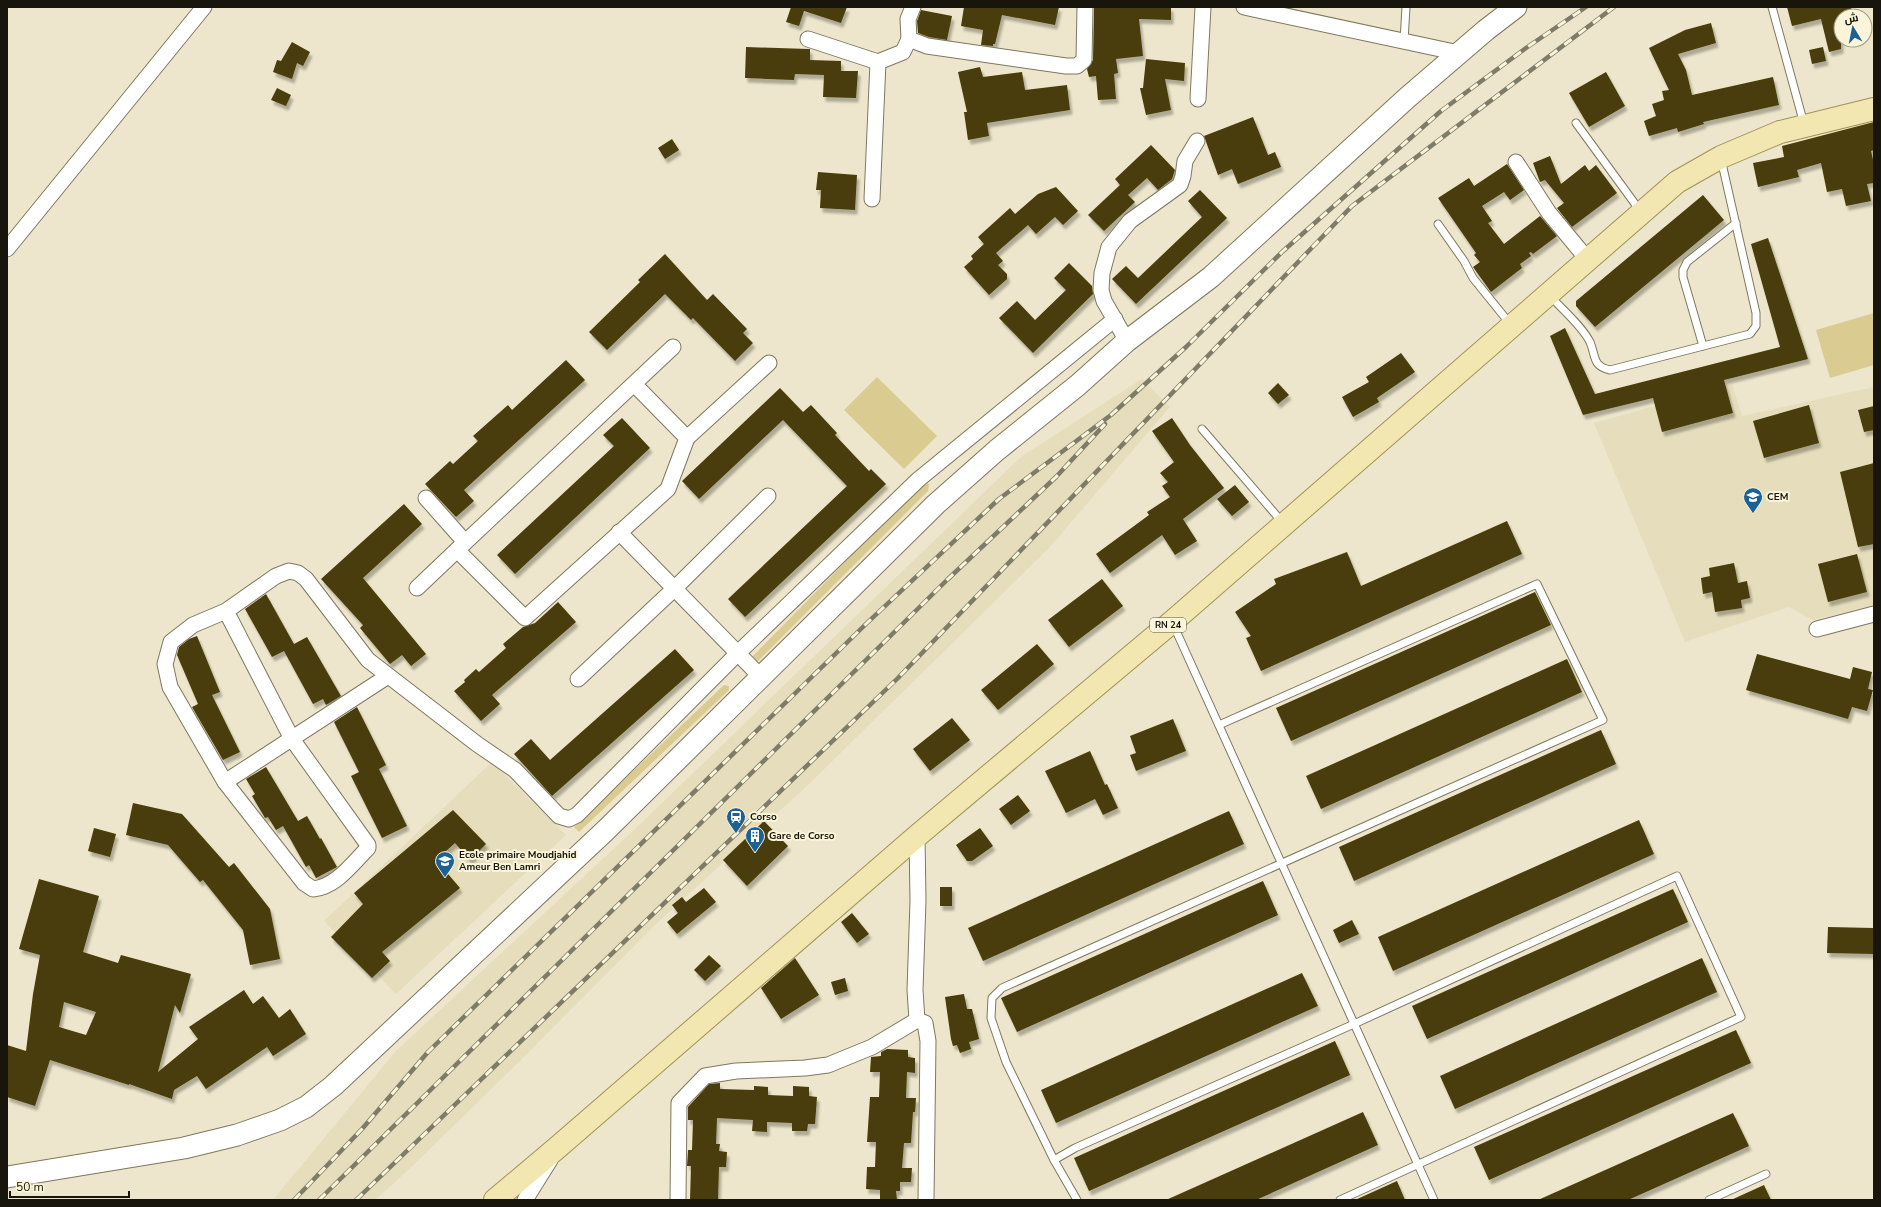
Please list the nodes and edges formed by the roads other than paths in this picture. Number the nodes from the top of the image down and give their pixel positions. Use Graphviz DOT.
graph roads {
  1 [pos="204,7"];
  2 [pos="913,7"];
  3 [pos="1085,7"];
  4 [pos="1203,7"];
  5 [pos="1244,7"];
  6 [pos="1406,7"];
  7 [pos="1516,7"];
  8 [pos="1772,7"];
  9 [pos="808,39"];
  10 [pos="909,39"];
  11 [pos="1404,41"];
  12 [pos="1459,53"];
  13 [pos="878,62"];
  14 [pos="1198,99"];
  15 [pos="1874,109"];
  16 [pos="1576,123"];
  17 [pos="1805,126"];
  18 [pos="1197,141"];
  19 [pos="1721,157"];
  20 [pos="1516,162"];
  21 [pos="872,199"];
  22 [pos="1642,213"];
  23 [pos="1736,223"];
  24 [pos="1438,224"];
  25 [pos="7,249"];
  26 [pos="1588,260"];
  27 [pos="1549,294"];
  28 [pos="1115,319"];
  29 [pos="1512,326"];
  30 [pos="1127,341"];
  31 [pos="1703,346"];
  32 [pos="673,347"];
  33 [pos="769,363"];
  34 [pos="634,384"];
  35 [pos="1202,429"];
  36 [pos="687,438"];
  37 [pos="768,496"];
  38 [pos="426,498"];
  39 [pos="1284,524"];
  40 [pos="619,532"];
  41 [pos="461,546"];
  42 [pos="417,588"];
  43 [pos="674,589"];
  44 [pos="226,610"];
  45 [pos="1874,614"];
  46 [pos="1172,622"];
  47 [pos="1816,629"];
  48 [pos="738,653"];
  49 [pos="388,676"];
  50 [pos="761,677"];
  51 [pos="578,679"];
  52 [pos="1219,725"];
  53 [pos="292,739"];
  54 [pos="225,782"];
  55 [pos="917,836"];
  56 [pos="1281,864"];
  57 [pos="917,1020"];
  58 [pos="1354,1024"];
  59 [pos="558,1147"];
  60 [pos="1054,1160"];
  61 [pos="1418,1165"];
  62 [pos="1766,1174"];
  63 [pos="7,1177"];
  64 [pos="495,1200"];
  65 [pos="525,1200"];
  66 [pos="678,1200"];
  67 [pos="926,1200"];
  68 [pos="1077,1200"];
  69 [pos="1340,1200"];
  70 [pos="1434,1200"];
  71 [pos="1709,1200"];
  1 -- 25 [label="street"];
  2 -- 10 [label="street"];
  3 -- 10 [label="street"];
  4 -- 14 [label="street"];
  5 -- 11 [label="street"];
  6 -- 11 [label="lane"];
  7 -- 12 [label="street"];
  8 -- 17 [label="lane"];
  9 -- 13 [label="street"];
  10 -- 13 [label="street"];
  11 -- 12 [label="street"];
  12 -- 30 [label="street"];
  13 -- 21 [label="street"];
  15 -- 17 [label="main road, RN 24"];
  16 -- 22 [label="lane"];
  17 -- 19 [label="main road, RN 24"];
  18 -- 28 [label="street"];
  19 -- 22 [label="main road, RN 24"];
  19 -- 23 [label="lane"];
  20 -- 26 [label="street"];
  22 -- 26 [label="main road, RN 24"];
  23 -- 31 [label="lane"];
  23 -- 31 [label="lane"];
  24 -- 29 [label="lane"];
  26 -- 27 [label="main road, RN 24"];
  27 -- 29 [label="main road, RN 24"];
  27 -- 31 [label="lane"];
  28 -- 30 [label="street"];
  28 -- 48 [label="street"];
  29 -- 39 [label="main road, RN 24"];
  30 -- 50 [label="street"];
  32 -- 34 [label="street"];
  33 -- 36 [label="street"];
  34 -- 36 [label="street"];
  34 -- 41 [label="street"];
  35 -- 39 [label="lane"];
  36 -- 40 [label="street"];
  37 -- 43 [label="street"];
  38 -- 41 [label="street"];
  39 -- 46 [label="main road, RN 24"];
  40 -- 41 [label="street"];
  40 -- 43 [label="street"];
  41 -- 42 [label="street"];
  43 -- 48 [label="street"];
  43 -- 51 [label="street"];
  44 -- 49 [label="street"];
  44 -- 53 [label="street"];
  44 -- 54 [label="street"];
  45 -- 47 [label="street"];
  46 -- 52 [label="lane"];
  46 -- 55 [label="main road, RN 24"];
  48 -- 49 [label="street"];
  48 -- 50 [label="street"];
  49 -- 53 [label="street"];
  50 -- 63 [label="street"];
  52 -- 56 [label="lane"];
  52 -- 56 [label="lane"];
  53 -- 54 [label="street"];
  53 -- 54 [label="street"];
  55 -- 57 [label="street"];
  55 -- 59 [label="main road, RN 24"];
  56 -- 58 [label="lane"];
  56 -- 60 [label="lane"];
  57 -- 66 [label="street"];
  57 -- 67 [label="street"];
  58 -- 60 [label="lane"];
  58 -- 61 [label="lane"];
  58 -- 61 [label="lane"];
  59 -- 64 [label="main road, RN 24"];
  59 -- 65 [label="street"];
  60 -- 68 [label="lane"];
  61 -- 69 [label="lane"];
  61 -- 70 [label="lane"];
  62 -- 71 [label="lane"];
}
